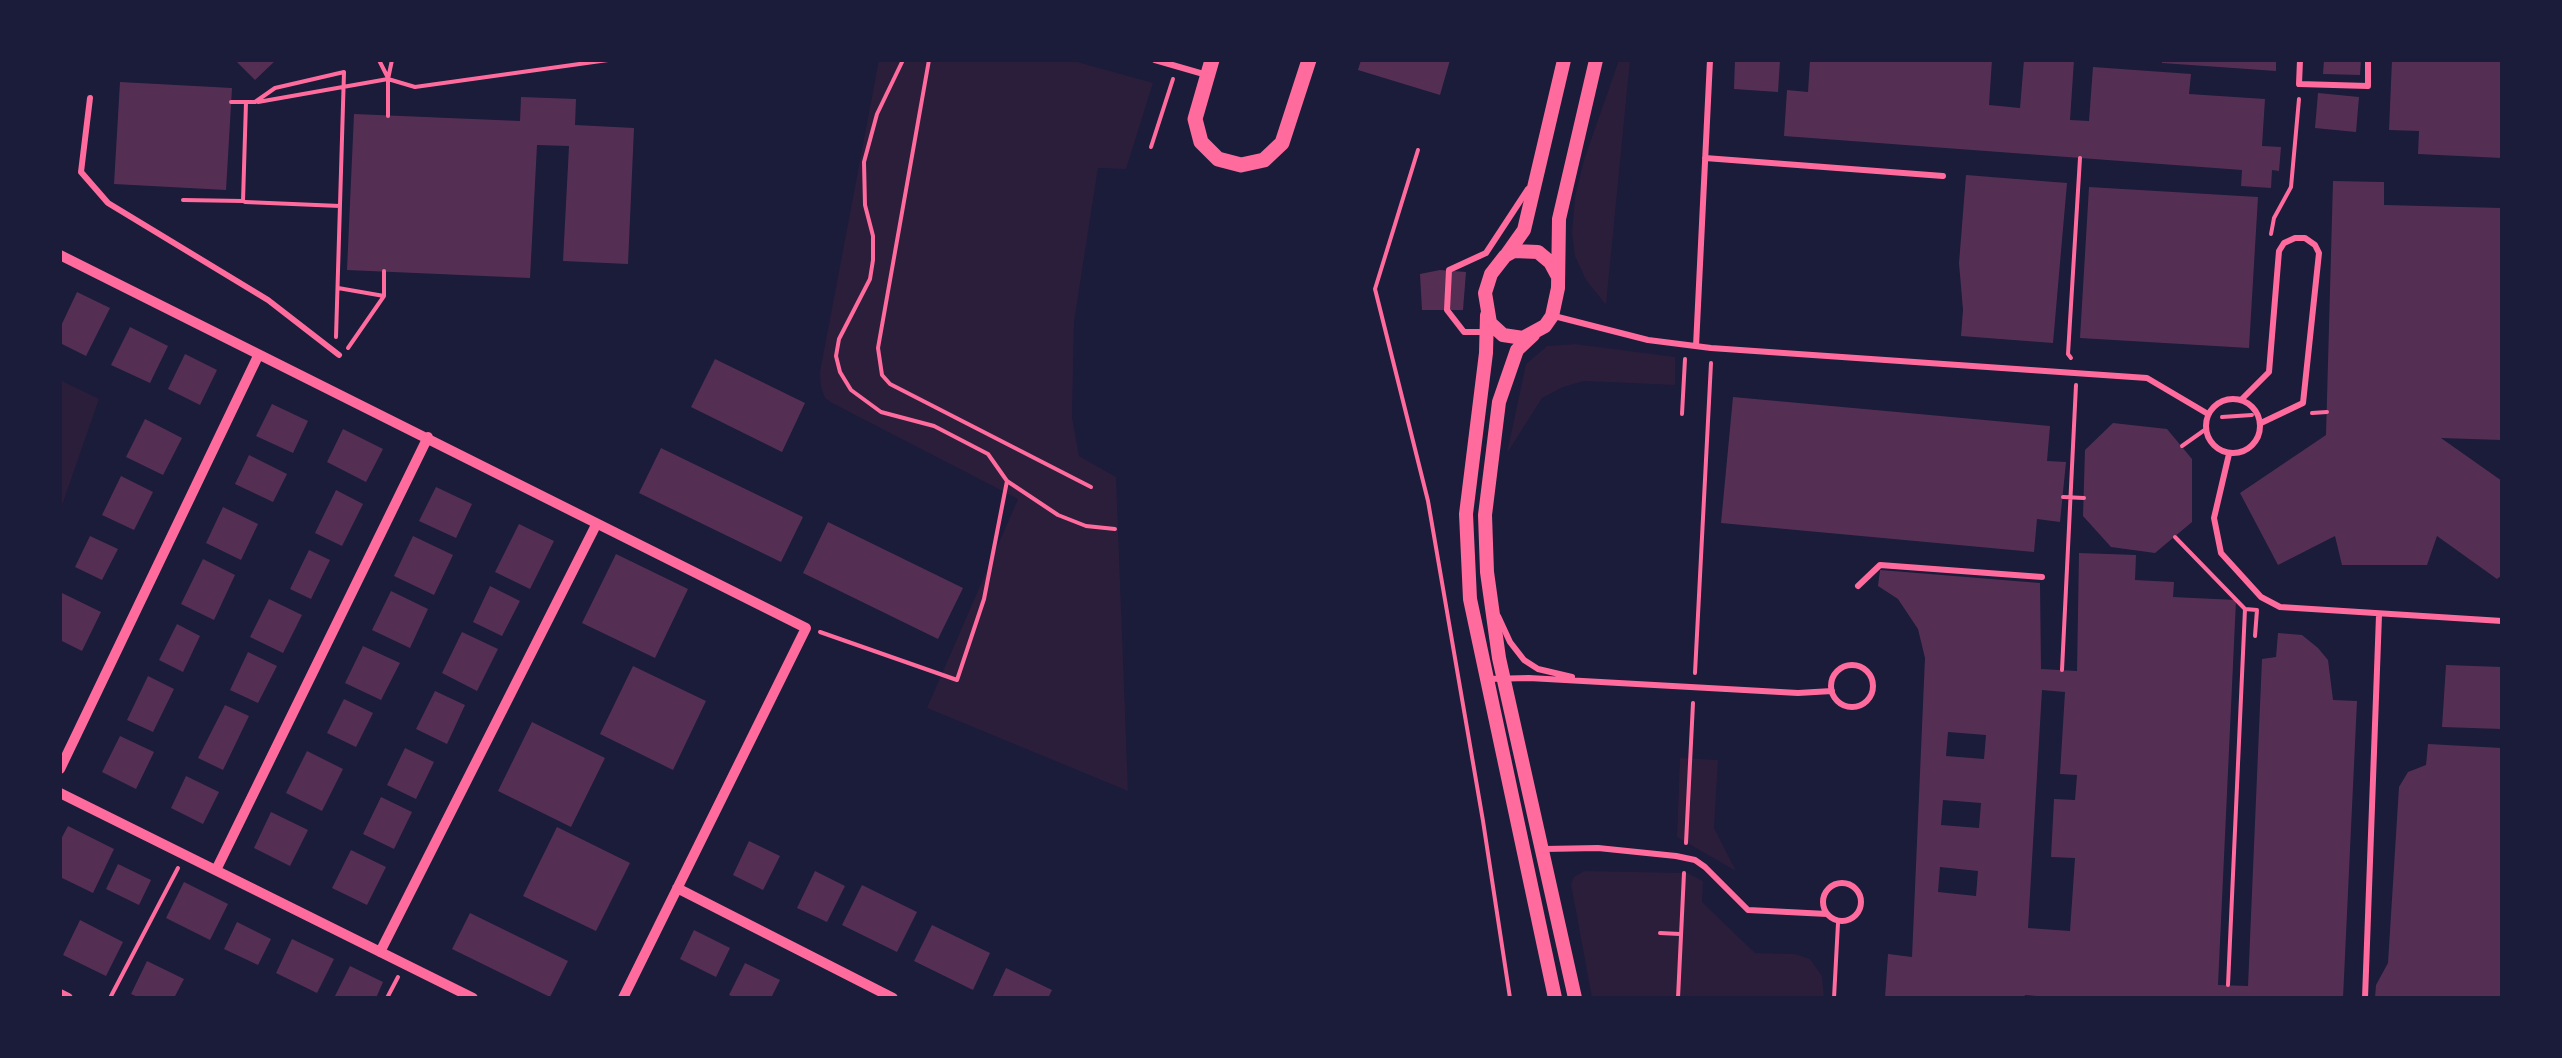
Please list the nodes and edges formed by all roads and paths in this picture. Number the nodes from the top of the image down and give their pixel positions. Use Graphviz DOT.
graph roads {
  1 [pos="379,60"];
  2 [pos="392,60"];
  3 [pos="608,60"];
  4 [pos="902,60"];
  5 [pos="929,60"];
  6 [pos="1155,60"];
  7 [pos="1309,60"];
  8 [pos="1564,60"];
  9 [pos="1596,60"];
  10 [pos="1710,60"];
  11 [pos="2300,60"];
  12 [pos="2368,60"];
  13 [pos="1177,66"];
  14 [pos="1210,68"];
  15 [pos="388,78"];
  16 [pos="2300,84"];
  17 [pos="344,85"];
  18 [pos="90,98"];
  19 [pos="231,102"];
  20 [pos="246,102"];
  21 [pos="255,102"];
  22 [pos="388,116"];
  23 [pos="1151,146"];
  24 [pos="1418,150"];
  25 [pos="1543,150"];
  26 [pos="1705,158"];
  27 [pos="2080,158"];
  28 [pos="1943,176"];
  29 [pos="182,200"];
  30 [pos="243,201"];
  31 [pos="340,206"];
  32 [pos="2271,234"];
  33 [pos="60,255"];
  34 [pos="1505,256"];
  35 [pos="384,271"];
  36 [pos="1558,275"];
  37 [pos="338,288"];
  38 [pos="384,296"];
  39 [pos="1486,315"];
  40 [pos="1552,316"];
  41 [pos="1486,332"];
  42 [pos="1533,336"];
  43 [pos="1685,345"];
  44 [pos="1696,346"];
  45 [pos="340,352"];
  46 [pos="258,356"];
  47 [pos="2077,365"];
  48 [pos="2076,382"];
  49 [pos="2241,400"];
  50 [pos="1682,414"];
  51 [pos="2208,414"];
  52 [pos="2261,424"];
  53 [pos="428,437"];
  54 [pos="2229,454"];
  55 [pos="1007,481"];
  56 [pos="1091,487"];
  57 [pos="2063,497"];
  58 [pos="2071,498"];
  59 [pos="2084,498"];
  60 [pos="596,525"];
  61 [pos="1115,529"];
  62 [pos="2174,537"];
  63 [pos="2042,577"];
  64 [pos="1858,586"];
  65 [pos="1488,596"];
  66 [pos="2245,609"];
  67 [pos="2380,615"];
  68 [pos="2502,621"];
  69 [pos="806,628"];
  70 [pos="2255,636"];
  71 [pos="2062,670"];
  72 [pos="1504,678"];
  73 [pos="1484,679"];
  74 [pos="1587,682"];
  75 [pos="1832,691"];
  76 [pos="60,769"];
  77 [pos="60,793"];
  78 [pos="1542,849"];
  79 [pos="185,855"];
  80 [pos="216,870"];
  81 [pos="677,888"];
  82 [pos="1826,914"];
  83 [pos="1838,921"];
  84 [pos="1660,934"];
  85 [pos="1681,934"];
  86 [pos="380,952"];
  87 [pos="405,964"];
  88 [pos="2228,985"];
  89 [pos="60,994"];
  90 [pos="68,998"];
  91 [pos="110,998"];
  92 [pos="388,998"];
  93 [pos="473,998"];
  94 [pos="623,998"];
  95 [pos="893,998"];
  96 [pos="1510,998"];
  97 [pos="1555,998"];
  98 [pos="1575,998"];
  99 [pos="1834,998"];
  100 [pos="2365,998"];
  1 -- 15 [label="path"];
  2 -- 15 [label="path"];
  3 -- 15 [label="path"];
  4 -- 55 [label="path"];
  5 -- 56 [label="path"];
  6 -- 13 [label="lane"];
  7 -- 14 [label="main road"];
  8 -- 25 [label="street"];
  9 -- 36 [label="street"];
  10 -- 26 [label="lane"];
  11 -- 16 [label="lane"];
  12 -- 16 [label="lane"];
  13 -- 14 [label="lane"];
  13 -- 23 [label="path"];
  15 -- 17 [label="path"];
  15 -- 22 [label="path"];
  16 -- 32 [label="path"];
  17 -- 21 [label="path"];
  17 -- 21 [label="path"];
  17 -- 31 [label="path"];
  18 -- 45 [label="lane"];
  19 -- 20 [label="path"];
  20 -- 21 [label="path"];
  20 -- 30 [label="path"];
  24 -- 96 [label="path"];
  25 -- 34 [label="street"];
  25 -- 41 [label="lane"];
  26 -- 28 [label="lane"];
  26 -- 44 [label="lane"];
  27 -- 47 [label="path"];
  29 -- 30 [label="path"];
  30 -- 31 [label="path"];
  31 -- 37 [label="path"];
  33 -- 46 [label="street"];
  34 -- 36 [label="street"];
  34 -- 39 [label="street"];
  35 -- 38 [label="path"];
  36 -- 40 [label="street"];
  37 -- 38 [label="path"];
  37 -- 45 [label="path"];
  38 -- 45 [label="path"];
  39 -- 41 [label="street"];
  39 -- 42 [label="street"];
  40 -- 42 [label="street"];
  40 -- 43 [label="lane"];
  41 -- 73 [label="street"];
  42 -- 65 [label="street"];
  43 -- 44 [label="lane"];
  43 -- 50 [label="path"];
  44 -- 51 [label="lane"];
  46 -- 53 [label="street"];
  46 -- 76 [label="street"];
  48 -- 58 [label="path"];
  49 -- 51 [label="lane"];
  49 -- 52 [label="lane"];
  49 -- 52 [label="lane"];
  51 -- 54 [label="lane"];
  52 -- 54 [label="lane"];
  53 -- 60 [label="street"];
  53 -- 80 [label="street"];
  54 -- 67 [label="lane"];
  55 -- 61 [label="path"];
  55 -- 69 [label="path"];
  57 -- 58 [label="path"];
  58 -- 59 [label="path"];
  58 -- 71 [label="path"];
  60 -- 69 [label="street"];
  60 -- 86 [label="street"];
  62 -- 66 [label="path"];
  63 -- 64 [label="lane"];
  65 -- 72 [label="street"];
  65 -- 74 [label="lane"];
  66 -- 70 [label="path"];
  66 -- 88 [label="path"];
  67 -- 68 [label="lane"];
  67 -- 100 [label="lane"];
  69 -- 81 [label="street"];
  72 -- 73 [label="lane"];
  72 -- 74 [label="lane"];
  72 -- 78 [label="street"];
  73 -- 97 [label="street"];
  74 -- 75 [label="lane"];
  75 -- 75 [label="lane"];
  77 -- 79 [label="street"];
  78 -- 82 [label="lane"];
  78 -- 98 [label="street"];
  79 -- 80 [label="street"];
  79 -- 91 [label="path"];
  80 -- 86 [label="street"];
  81 -- 94 [label="street"];
  81 -- 95 [label="street"];
  82 -- 83 [label="lane"];
  82 -- 83 [label="lane"];
  83 -- 99 [label="path"];
  84 -- 85 [label="path"];
  86 -- 87 [label="street"];
  87 -- 92 [label="path"];
  87 -- 93 [label="street"];
  89 -- 90 [label="street"];
}
